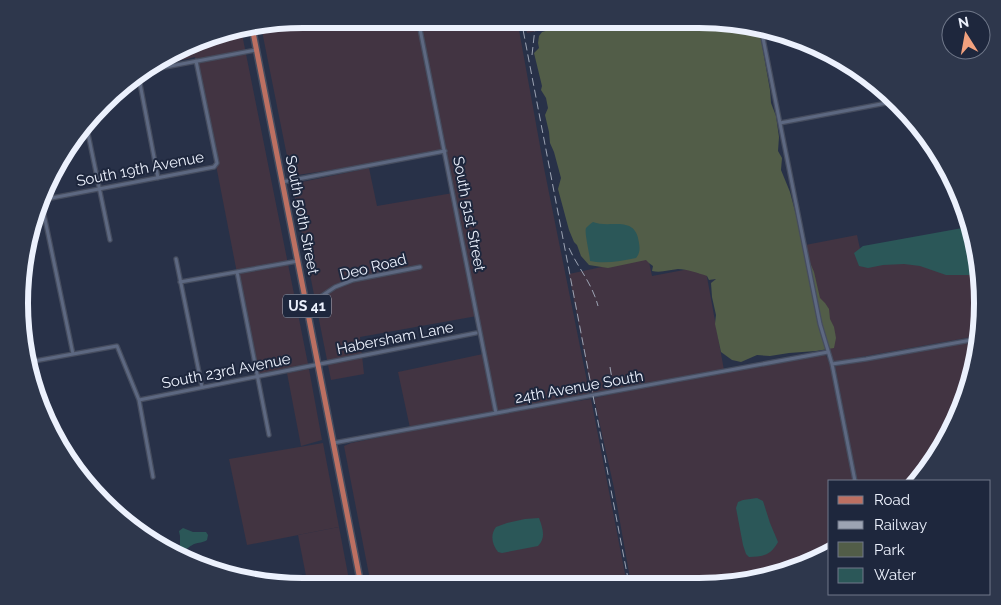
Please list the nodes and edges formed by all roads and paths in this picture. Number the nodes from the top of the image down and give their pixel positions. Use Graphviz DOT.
graph roads {
  1 [pos="420,28"];
  2 [pos="253,32"];
  3 [pos="762,35"];
  4 [pos="257,50"];
  5 [pos="196,61"];
  6 [pos="157,69"];
  7 [pos="140,80"];
  8 [pos="887,103"];
  9 [pos="780,123"];
  10 [pos="88,131"];
  11 [pos="445,151"];
  12 [pos="158,178"];
  13 [pos="282,182"];
  14 [pos="100,188"];
  15 [pos="47,199"];
  16 [pos="43,211"];
  17 [pos="110,240"];
  18 [pos="176,259"];
  19 [pos="298,261"];
  20 [pos="420,267"];
  21 [pos="236,272"];
  22 [pos="180,282"];
  23 [pos="307,306"];
  24 [pos="476,333"];
  25 [pos="971,339"];
  26 [pos="828,352"];
  27 [pos="73,354"];
  28 [pos="34,361"];
  29 [pos="318,364"];
  30 [pos="832,364"];
  31 [pos="257,376"];
  32 [pos="202,387"];
  33 [pos="138,400"];
  34 [pos="496,413"];
  35 [pos="268,434"];
  36 [pos="333,443"];
  37 [pos="153,477"];
  38 [pos="855,480"];
  39 [pos="360,578"];
  1 -- 11 [label="street, South 51st Street"];
  2 -- 4 [label="main road, South 50th Street / US 41"];
  3 -- 9 [label="street"];
  4 -- 5 [label="street"];
  4 -- 13 [label="main road, South 50th Street / US 41"];
  5 -- 6 [label="street"];
  5 -- 12 [label="street, South 19th Avenue"];
  7 -- 12 [label="street"];
  8 -- 9 [label="street"];
  9 -- 26 [label="street"];
  10 -- 14 [label="street"];
  11 -- 13 [label="street"];
  11 -- 34 [label="street, South 51st Street"];
  12 -- 14 [label="street, South 19th Avenue"];
  13 -- 19 [label="main road, South 50th Street / US 41"];
  14 -- 15 [label="street, South 19th Avenue"];
  14 -- 17 [label="street"];
  16 -- 27 [label="street, South 19th Avenue"];
  18 -- 22 [label="street"];
  19 -- 21 [label="street"];
  19 -- 23 [label="main road, South 50th Street / US 41"];
  20 -- 23 [label="street, Deo Road"];
  21 -- 22 [label="street"];
  21 -- 31 [label="street"];
  22 -- 32 [label="street"];
  23 -- 29 [label="main road, South 50th Street / US 41"];
  24 -- 29 [label="street, Habersham Lane"];
  25 -- 30 [label="street"];
  26 -- 30 [label="street"];
  26 -- 34 [label="street, 24th Avenue South"];
  27 -- 28 [label="street"];
  27 -- 33 [label="street"];
  29 -- 31 [label="street, South 23rd Avenue"];
  29 -- 36 [label="main road, South 50th Street / US 41"];
  30 -- 38 [label="street"];
  31 -- 32 [label="street, South 23rd Avenue"];
  31 -- 35 [label="street"];
  32 -- 33 [label="street, South 23rd Avenue"];
  33 -- 37 [label="street"];
  34 -- 36 [label="street, 24th Avenue South"];
  36 -- 39 [label="main road, South 50th Street / US 41"];
}
